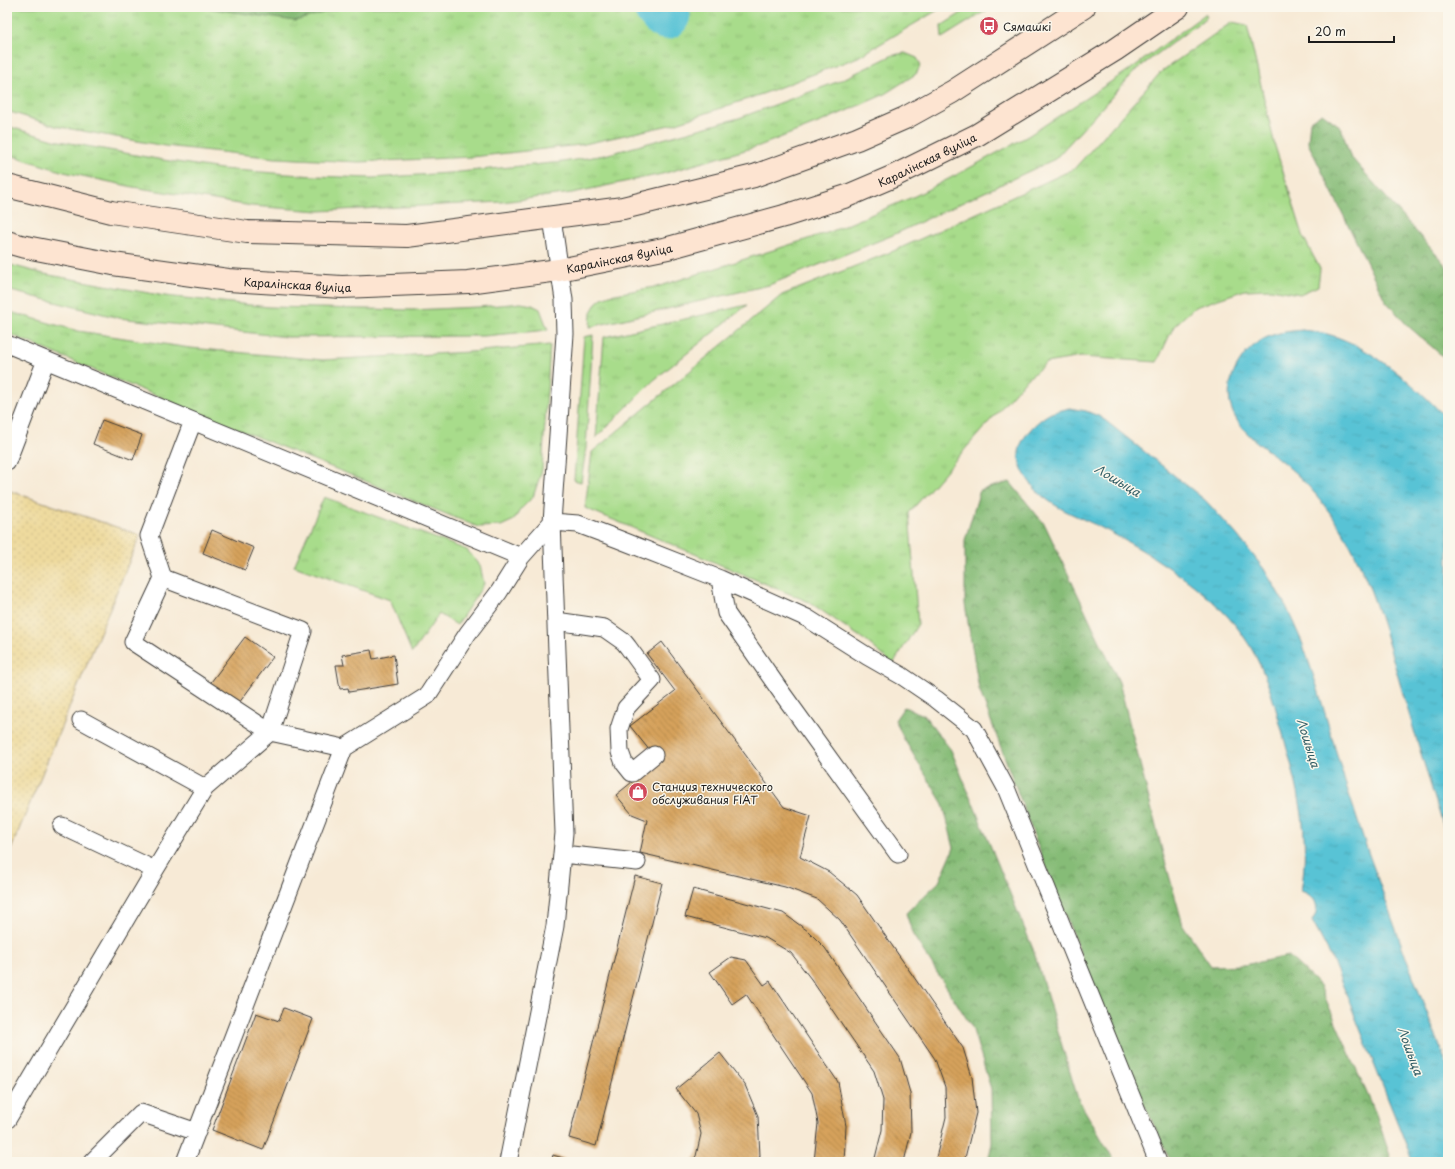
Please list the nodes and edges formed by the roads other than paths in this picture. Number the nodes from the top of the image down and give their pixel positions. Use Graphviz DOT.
graph roads {
  1 [pos="1084,7"];
  2 [pos="1178,7"];
  3 [pos="7,186"];
  4 [pos="552,218"];
  5 [pos="7,242"];
  6 [pos="559,270"];
  7 [pos="7,344"];
  8 [pos="46,360"];
  9 [pos="193,421"];
  10 [pos="7,462"];
  11 [pos="552,522"];
  12 [pos="521,556"];
  13 [pos="163,578"];
  14 [pos="720,578"];
  15 [pos="556,621"];
  16 [pos="81,720"];
  17 [pos="270,732"];
  18 [pos="344,748"];
  19 [pos="654,755"];
  20 [pos="205,788"];
  21 [pos="62,826"];
  22 [pos="562,854"];
  23 [pos="898,854"];
  24 [pos="637,862"];
  25 [pos="155,870"];
  26 [pos="7,1120"];
  27 [pos="197,1132"];
  28 [pos="92,1162"];
  29 [pos="185,1162"];
  30 [pos="508,1162"];
  31 [pos="1158,1162"];
  1 -- 4 [label="main road"];
  2 -- 6 [label="main road, Каралінская вуліца"];
  3 -- 4 [label="main road"];
  4 -- 6 [label="lane"];
  5 -- 6 [label="main road, Каралінская вуліца"];
  6 -- 11 [label="lane"];
  7 -- 8 [label="lane"];
  8 -- 9 [label="lane"];
  8 -- 10 [label="lane"];
  9 -- 12 [label="lane"];
  9 -- 13 [label="lane"];
  11 -- 12 [label="lane"];
  11 -- 14 [label="lane"];
  11 -- 15 [label="lane"];
  12 -- 18 [label="lane"];
  13 -- 17 [label="lane"];
  13 -- 17 [label="lane"];
  14 -- 23 [label="lane"];
  14 -- 31 [label="lane"];
  15 -- 19 [label="lane"];
  15 -- 22 [label="lane"];
  16 -- 20 [label="lane"];
  17 -- 18 [label="lane"];
  17 -- 20 [label="lane"];
  18 -- 27 [label="lane"];
  20 -- 25 [label="lane"];
  21 -- 25 [label="lane"];
  22 -- 24 [label="lane"];
  22 -- 30 [label="lane"];
  25 -- 26 [label="lane"];
  27 -- 28 [label="lane"];
  27 -- 29 [label="lane"];
}
